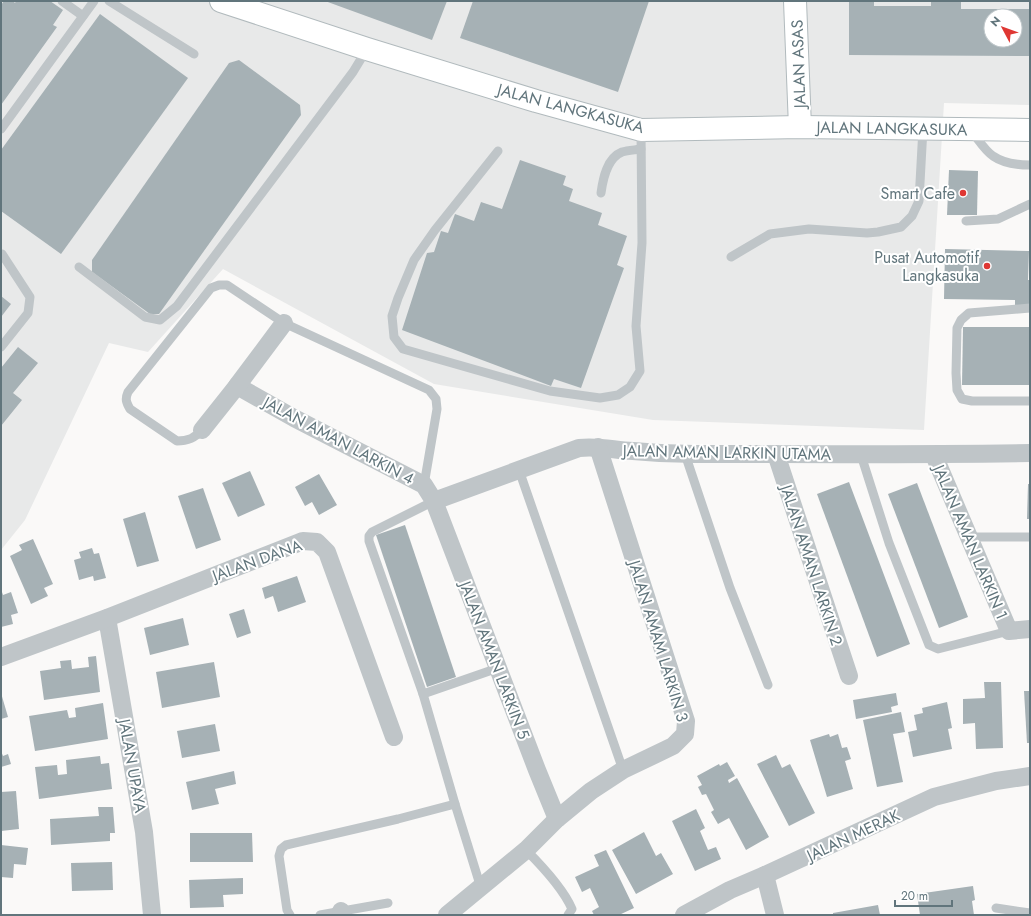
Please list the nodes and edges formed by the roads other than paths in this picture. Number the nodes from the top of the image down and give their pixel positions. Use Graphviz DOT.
graph roads {
  1 [pos="62,1"];
  2 [pos="94,1"];
  3 [pos="109,1"];
  4 [pos="221,1"];
  5 [pos="795,1"];
  6 [pos="83,16"];
  7 [pos="367,49"];
  8 [pos="194,54"];
  9 [pos="800,128"];
  10 [pos="923,128"];
  11 [pos="1,129"];
  12 [pos="970,129"];
  13 [pos="1030,130"];
  14 [pos="641,140"];
  15 [pos="498,151"];
  16 [pos="1030,165"];
  17 [pos="600,192"];
  18 [pos="1030,204"];
  19 [pos="966,221"];
  20 [pos="2,254"];
  21 [pos="731,257"];
  22 [pos="78,267"];
  23 [pos="1030,308"];
  24 [pos="284,323"];
  25 [pos="1,347"];
  26 [pos="237,386"];
  27 [pos="1030,401"];
  28 [pos="202,430"];
  29 [pos="598,447"];
  30 [pos="1030,453"];
  31 [pos="685,454"];
  32 [pos="776,454"];
  33 [pos="861,455"];
  34 [pos="934,455"];
  35 [pos="519,470"];
  36 [pos="424,485"];
  37 [pos="434,501"];
  38 [pos="970,537"];
  39 [pos="1030,537"];
  40 [pos="108,618"];
  41 [pos="1030,629"];
  42 [pos="1008,631"];
  43 [pos="1,657"];
  44 [pos="498,668"];
  45 [pos="849,676"];
  46 [pos="768,685"];
  47 [pos="423,694"];
  48 [pos="394,737"];
  49 [pos="623,770"];
  50 [pos="1030,776"];
  51 [pos="455,804"];
  52 [pos="557,819"];
  53 [pos="526,850"];
  54 [pos="765,876"];
  55 [pos="481,888"];
  56 [pos="388,903"];
  57 [pos="996,908"];
  58 [pos="342,913"];
  59 [pos="1030,913"];
  60 [pos="152,915"];
  61 [pos="290,915"];
  62 [pos="320,915"];
  63 [pos="447,915"];
  64 [pos="568,915"];
  65 [pos="684,915"];
  66 [pos="775,915"];
  1 -- 6 [label="lane"];
  2 -- 6 [label="lane"];
  3 -- 8 [label="lane"];
  4 -- 7 [label="main road, JALAN LANGKASUKA"];
  5 -- 9 [label="main road, JALAN ASAS"];
  6 -- 11 [label="lane"];
  7 -- 14 [label="main road, JALAN LANGKASUKA"];
  7 -- 22 [label="lane"];
  9 -- 10 [label="main road, JALAN LANGKASUKA"];
  9 -- 14 [label="main road, JALAN LANGKASUKA"];
  10 -- 12 [label="main road, JALAN LANGKASUKA"];
  10 -- 21 [label="lane"];
  12 -- 13 [label="main road, JALAN LANGKASUKA"];
  12 -- 16 [label="lane"];
  14 -- 15 [label="lane"];
  14 -- 17 [label="lane"];
  18 -- 19 [label="lane"];
  20 -- 25 [label="lane"];
  23 -- 27 [label="lane"];
  24 -- 26 [label="street"];
  24 -- 28 [label="lane"];
  24 -- 36 [label="lane"];
  26 -- 28 [label="street"];
  26 -- 36 [label="street, JALAN AMAN LARKIN 4"];
  29 -- 31 [label="street, JALAN AMAN LARKIN UTAMA"];
  29 -- 35 [label="street, JALAN AMAN LARKIN UTAMA"];
  29 -- 49 [label="street, JALAN AMAM LARKIN 3"];
  30 -- 34 [label="street, JALAN AMAN LARKIN UTAMA"];
  31 -- 32 [label="street, JALAN AMAN LARKIN UTAMA"];
  31 -- 46 [label="lane"];
  32 -- 33 [label="street, JALAN AMAN LARKIN UTAMA"];
  32 -- 45 [label="street, JALAN AMAN LARKIN 2"];
  33 -- 34 [label="street, JALAN AMAN LARKIN UTAMA"];
  33 -- 42 [label="lane"];
  34 -- 38 [label="street, JALAN AMAN LARKIN 1"];
  35 -- 37 [label="street, JALAN AMAN LARKIN UTAMA"];
  35 -- 49 [label="lane"];
  36 -- 37 [label="street, JALAN AMAN LARKIN 4"];
  37 -- 44 [label="street, JALAN AMAN LARKIN 5"];
  37 -- 47 [label="lane"];
  38 -- 39 [label="lane"];
  38 -- 42 [label="street, JALAN AMAN LARKIN 1"];
  40 -- 43 [label="street, JALAN DANA"];
  40 -- 48 [label="street, JALAN DANA"];
  40 -- 60 [label="street, JALAN UPAYA"];
  41 -- 42 [label="street, JALAN AMAN LARKIN 1"];
  44 -- 47 [label="lane"];
  44 -- 52 [label="street, JALAN AMAN LARKIN 5"];
  47 -- 51 [label="lane"];
  49 -- 52 [label="street, JALAN AMAM LARKIN 3"];
  50 -- 54 [label="street, JALAN MERAK"];
  51 -- 55 [label="lane"];
  51 -- 61 [label="lane"];
  52 -- 53 [label="street, JALAN AMAM LARKIN 3"];
  53 -- 55 [label="street, JALAN AMAM LARKIN 3"];
  53 -- 64 [label="lane"];
  54 -- 65 [label="street, JALAN MERAK"];
  54 -- 66 [label="street"];
  55 -- 63 [label="street, JALAN AMAM LARKIN 3"];
  56 -- 58 [label="lane"];
  57 -- 59 [label="lane"];
  58 -- 62 [label="lane"];
}
